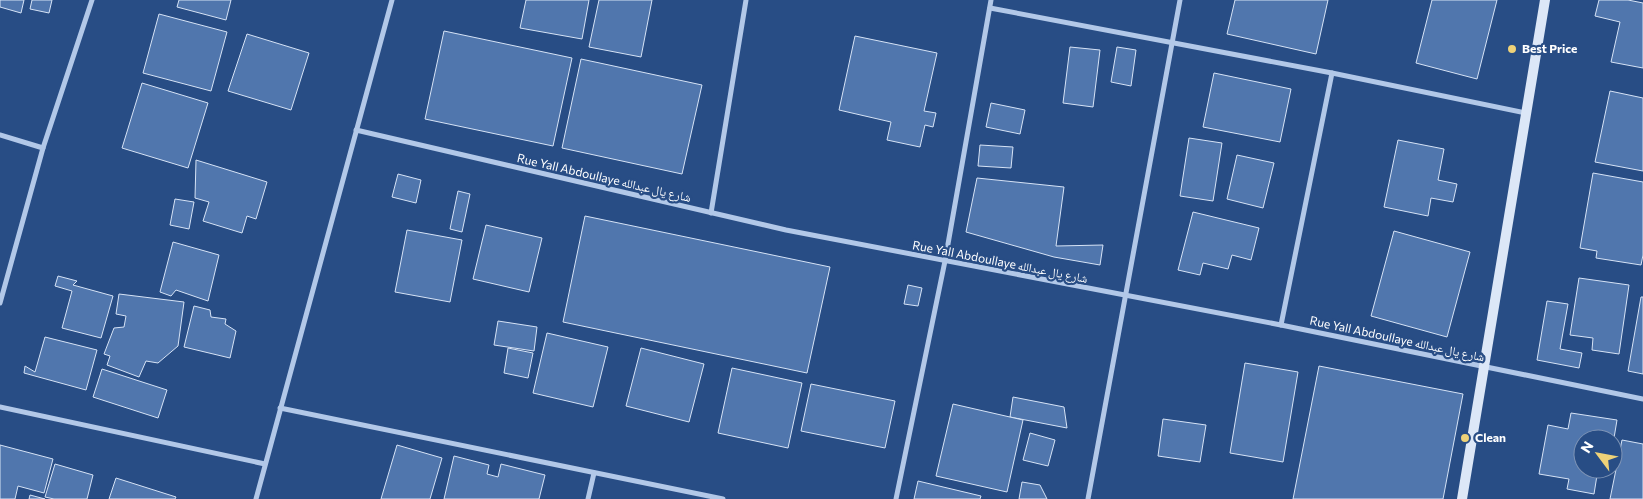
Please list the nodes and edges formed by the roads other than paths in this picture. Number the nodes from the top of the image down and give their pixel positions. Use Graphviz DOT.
graph roads {
  1 [pos="92,0"];
  2 [pos="392,0"];
  3 [pos="746,0"];
  4 [pos="991,0"];
  5 [pos="1180,0"];
  6 [pos="1546,0"];
  7 [pos="990,8"];
  8 [pos="1172,43"];
  9 [pos="1332,74"];
  10 [pos="1526,113"];
  11 [pos="356,130"];
  12 [pos="0,135"];
  13 [pos="43,148"];
  14 [pos="711,213"];
  15 [pos="945,262"];
  16 [pos="1125,297"];
  17 [pos="0,303"];
  18 [pos="1281,325"];
  19 [pos="1484,367"];
  20 [pos="1643,399"];
  21 [pos="0,407"];
  22 [pos="280,408"];
  23 [pos="265,464"];
  24 [pos="594,473"];
  25 [pos="256,499"];
  26 [pos="588,499"];
  27 [pos="723,499"];
  28 [pos="896,499"];
  29 [pos="1088,499"];
  30 [pos="1462,499"];
  1 -- 13 [label="street"];
  2 -- 11 [label="street"];
  3 -- 14 [label="street"];
  4 -- 7 [label="street"];
  5 -- 8 [label="street"];
  6 -- 10 [label="street"];
  7 -- 8 [label="street"];
  7 -- 15 [label="street"];
  8 -- 9 [label="street"];
  8 -- 16 [label="street"];
  9 -- 10 [label="street"];
  9 -- 18 [label="street"];
  10 -- 19 [label="street"];
  11 -- 14 [label="street, Rue Yall Abdoullaye شارع يال عبدالله"];
  11 -- 22 [label="street"];
  12 -- 13 [label="street"];
  13 -- 17 [label="street"];
  14 -- 15 [label="street, Rue Yall Abdoullaye شارع يال عبدالله"];
  15 -- 16 [label="street, Rue Yall Abdoullaye شارع يال عبدالله"];
  15 -- 28 [label="street"];
  16 -- 18 [label="street, Rue Yall Abdoullaye شارع يال عبدالله"];
  16 -- 29 [label="street"];
  18 -- 19 [label="street, Rue Yall Abdoullaye شارع يال عبدالله"];
  19 -- 20 [label="street, Rue Yall Abdoullaye شارع يال عبدالله"];
  19 -- 30 [label="street"];
  21 -- 23 [label="street"];
  22 -- 23 [label="street"];
  22 -- 24 [label="street"];
  23 -- 25 [label="street"];
  24 -- 26 [label="street"];
  24 -- 27 [label="street"];
}
